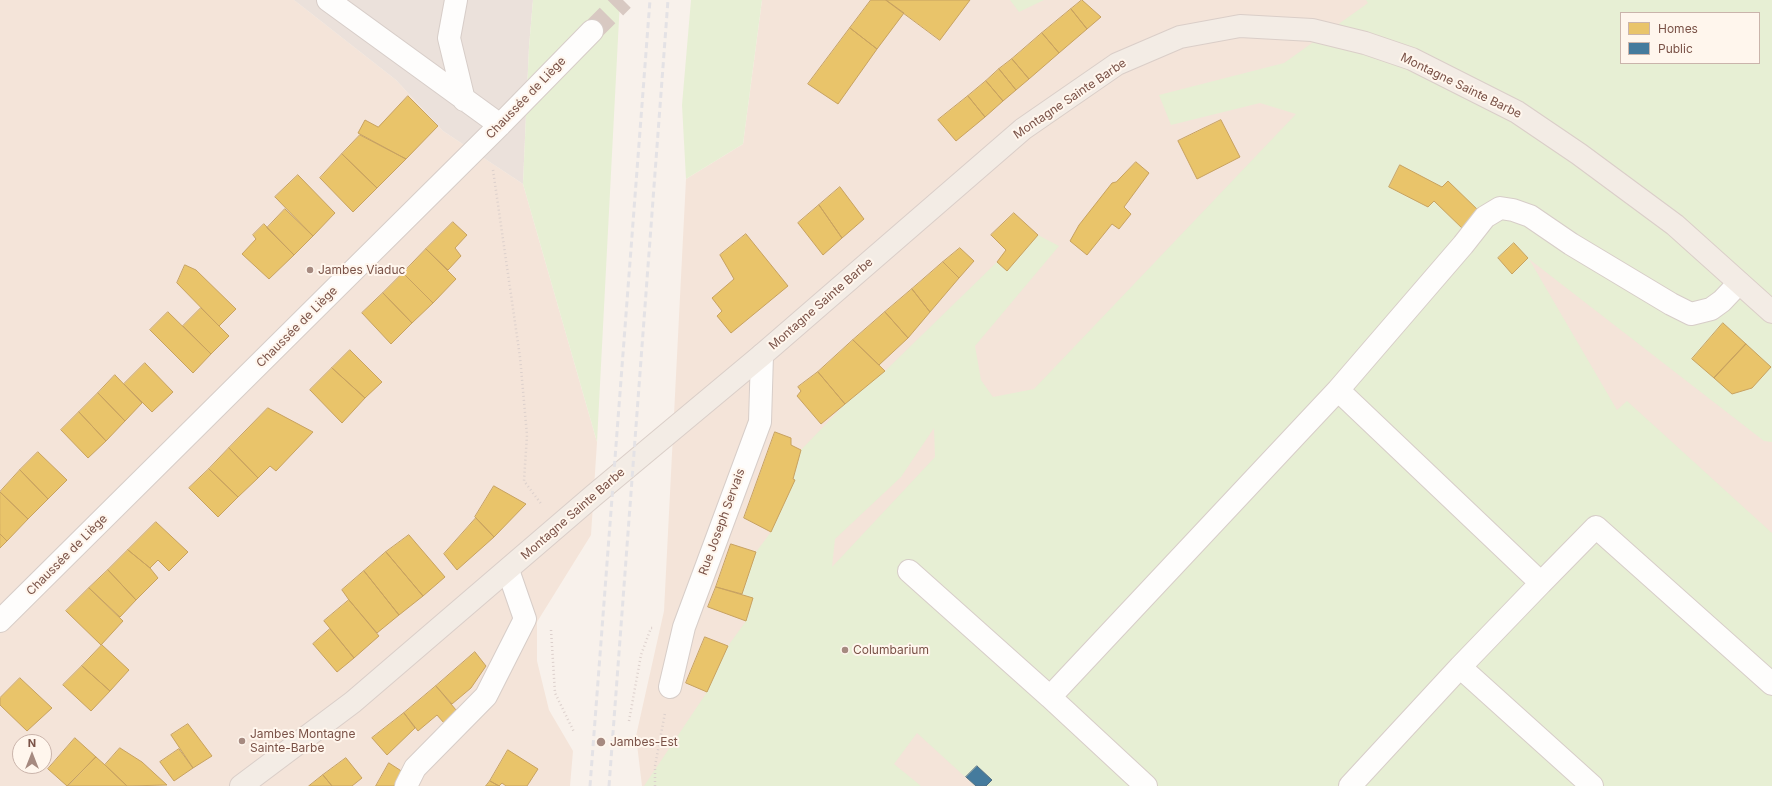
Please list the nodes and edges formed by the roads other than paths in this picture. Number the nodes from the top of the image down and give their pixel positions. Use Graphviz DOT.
graph roads {
  1 [pos="328,0"];
  2 [pos="456,0"];
  3 [pos="592,31"];
  4 [pos="464,100"];
  5 [pos="494,131"];
  6 [pos="1739,283"];
  7 [pos="1772,312"];
  8 [pos="762,355"];
  9 [pos="1338,390"];
  10 [pos="508,570"];
  11 [pos="908,571"];
  12 [pos="1541,583"];
  13 [pos="0,621"];
  14 [pos="1460,667"];
  15 [pos="1772,684"];
  16 [pos="670,687"];
  17 [pos="1050,697"];
  18 [pos="241,786"];
  19 [pos="406,786"];
  20 [pos="1146,786"];
  21 [pos="1350,786"];
  22 [pos="1592,786"];
  1 -- 4 [label="street"];
  2 -- 4 [label="street"];
  3 -- 5 [label="street, Chaussée de Liège"];
  4 -- 5 [label="street"];
  5 -- 13 [label="street, Chaussée de Liège"];
  6 -- 7 [label="main road, Montagne Sainte Barbe"];
  6 -- 8 [label="main road, Montagne Sainte Barbe"];
  6 -- 9 [label="street"];
  8 -- 10 [label="main road, Montagne Sainte Barbe"];
  8 -- 16 [label="street, Rue Joseph Servais"];
  9 -- 12 [label="street"];
  9 -- 17 [label="street"];
  10 -- 18 [label="main road, Montagne Sainte Barbe"];
  10 -- 19 [label="street"];
  11 -- 17 [label="street"];
  12 -- 14 [label="street"];
  12 -- 15 [label="street"];
  14 -- 21 [label="street"];
  14 -- 22 [label="street"];
  17 -- 20 [label="street"];
}
